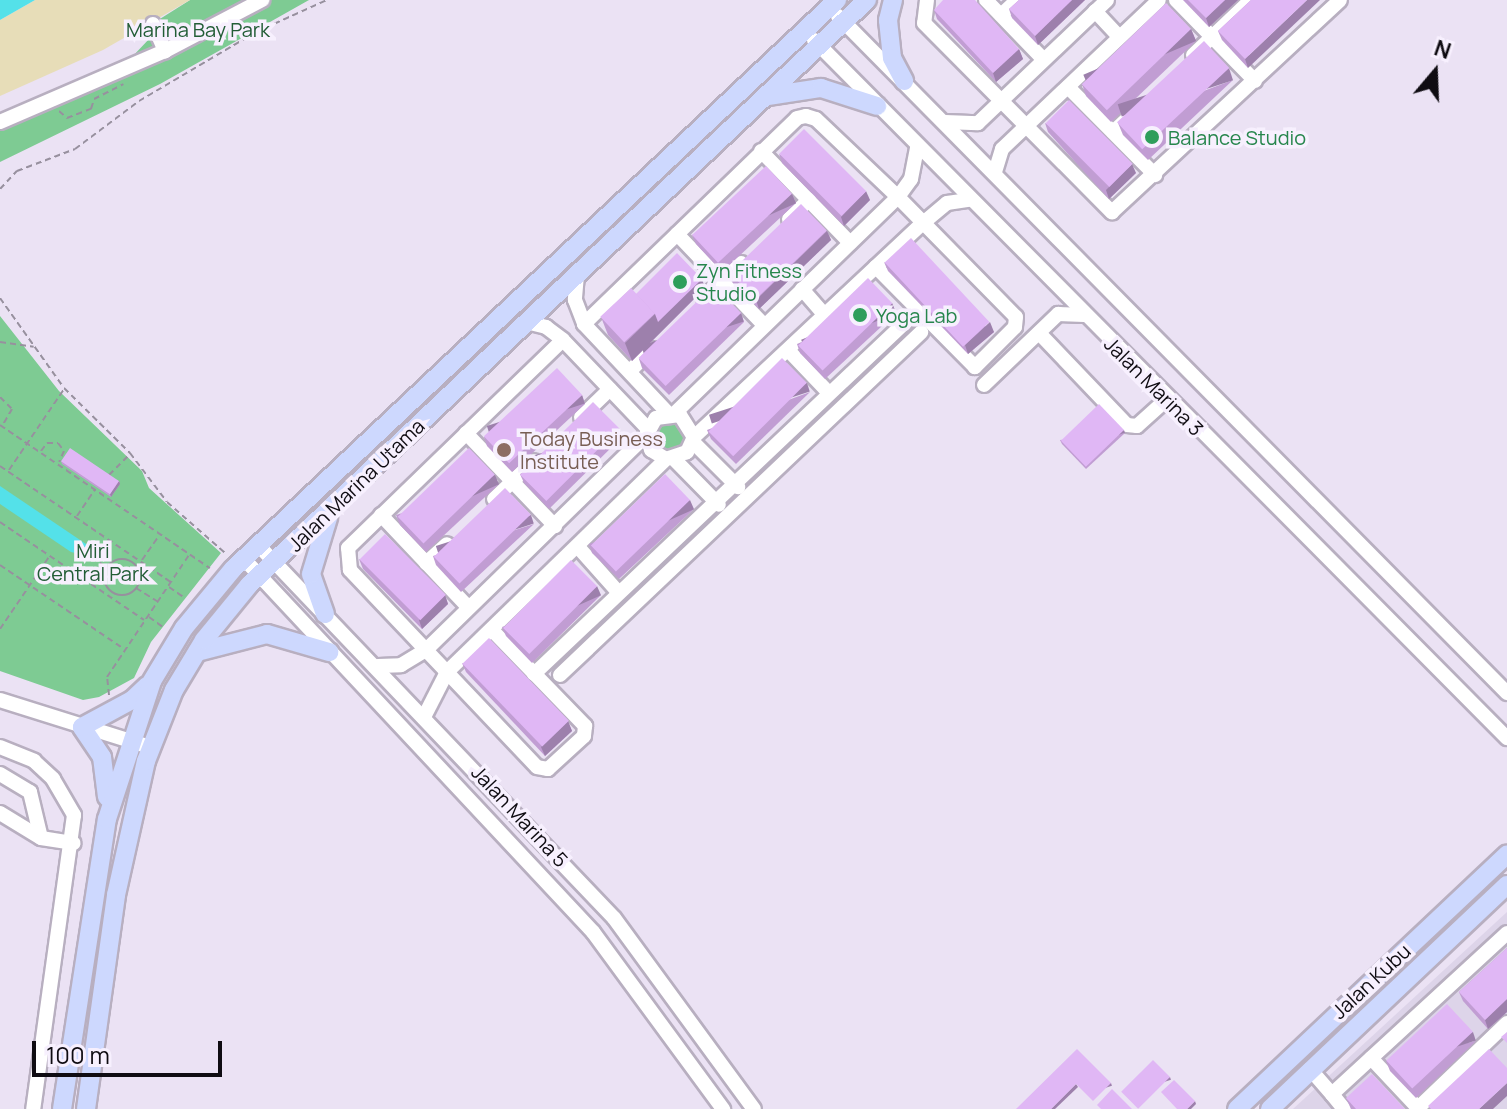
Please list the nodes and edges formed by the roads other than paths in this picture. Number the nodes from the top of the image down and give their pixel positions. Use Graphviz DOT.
graph roads {
  1 [pos="262,0"];
  2 [pos="867,0"];
  3 [pos="893,0"];
  4 [pos="927,0"];
  5 [pos="986,0"];
  6 [pos="1017,0"];
  7 [pos="1107,0"];
  8 [pos="1159,0"];
  9 [pos="1176,0"];
  10 [pos="1251,0"];
  11 [pos="1340,0"];
  12 [pos="833,4"];
  13 [pos="1095,11"];
  14 [pos="1001,15"];
  15 [pos="844,22"];
  16 [pos="153,24"];
  17 [pos="805,30"];
  18 [pos="1119,37"];
  19 [pos="1213,37"];
  20 [pos="820,45"];
  21 [pos="165,51"];
  22 [pos="1044,60"];
  23 [pos="1179,68"];
  24 [pos="904,81"];
  25 [pos="1255,81"];
  26 [pos="1068,87"];
  27 [pos="767,96"];
  28 [pos="1146,100"];
  29 [pos="1000,103"];
  30 [pos="877,106"];
  31 [pos="0,122"];
  32 [pos="945,122"];
  33 [pos="1023,128"];
  34 [pos="1113,132"];
  35 [pos="917,148"];
  36 [pos="761,151"];
  37 [pos="995,172"];
  38 [pos="1155,175"];
  39 [pos="898,197"];
  40 [pos="809,200"];
  41 [pos="969,200"];
  42 [pos="923,223"];
  43 [pos="776,230"];
  44 [pos="677,234"];
  45 [pos="850,243"];
  46 [pos="754,251"];
  47 [pos="876,267"];
  48 [pos="577,275"];
  49 [pos="721,282"];
  50 [pos="802,289"];
  51 [pos="1059,290"];
  52 [pos="691,311"];
  53 [pos="917,311"];
  54 [pos="1058,314"];
  55 [pos="825,315"];
  56 [pos="1084,315"];
  57 [pos="526,322"];
  58 [pos="584,324"];
  59 [pos="764,325"];
  60 [pos="921,332"];
  61 [pos="1039,333"];
  62 [pos="563,340"];
  63 [pos="660,341"];
  64 [pos="788,350"];
  65 [pos="630,371"];
  66 [pos="984,385"];
  67 [pos="610,389"];
  68 [pos="828,392"];
  69 [pos="1167,399"];
  70 [pos="672,413"];
  71 [pos="567,430"];
  72 [pos="647,431"];
  73 [pos="466,433"];
  74 [pos="693,440"];
  75 [pos="545,451"];
  76 [pos="670,459"];
  77 [pos="512,482"];
  78 [pos="732,482"];
  79 [pos="746,496"];
  80 [pos="713,500"];
  81 [pos="333,508"];
  82 [pos="480,512"];
  83 [pos="727,514"];
  84 [pos="381,515"];
  85 [pos="555,526"];
  86 [pos="459,532"];
  87 [pos="259,546"];
  88 [pos="579,548"];
  89 [pos="244,559"];
  90 [pos="275,562"];
  91 [pos="426,563"];
  92 [pos="260,575"];
  93 [pos="618,592"];
  94 [pos="468,607"];
  95 [pos="325,614"];
  96 [pos="492,630"];
  97 [pos="426,650"];
  98 [pos="197,652"];
  99 [pos="329,652"];
  100 [pos="378,666"];
  101 [pos="447,672"];
  102 [pos="534,674"];
  103 [pos="560,675"];
  104 [pos="152,681"];
  105 [pos="1507,693"];
  106 [pos="0,700"];
  107 [pos="425,715"];
  108 [pos="82,727"];
  109 [pos="1507,738"];
  110 [pos="129,740"];
  111 [pos="0,747"];
  112 [pos="150,747"];
  113 [pos="0,774"];
  114 [pos="0,813"];
  115 [pos="107,819"];
  116 [pos="41,838"];
  117 [pos="74,843"];
  118 [pos="1505,855"];
  119 [pos="1507,885"];
  120 [pos="1507,933"];
  121 [pos="1507,1023"];
  122 [pos="1371,1058"];
  123 [pos="1310,1069"];
  124 [pos="1332,1094"];
  125 [pos="1278,1106"];
  126 [pos="1419,1108"];
  127 [pos="33,1109"];
  128 [pos="62,1109"];
  129 [pos="86,1109"];
  130 [pos="723,1109"];
  131 [pos="754,1109"];
  132 [pos="1237,1109"];
  133 [pos="1344,1109"];
  1 -- 21 [label="street"];
  2 -- 15 [label="main road, Jalan Marina Utama"];
  3 -- 24 [label="main road"];
  4 -- 29 [label="street"];
  5 -- 14 [label="street"];
  6 -- 14 [label="street"];
  7 -- 13 [label="street"];
  8 -- 18 [label="street"];
  9 -- 19 [label="street"];
  10 -- 19 [label="street"];
  11 -- 25 [label="street"];
  12 -- 15 [label="street, Jalan Marina 3"];
  12 -- 17 [label="main road, Jalan Marina Utama"];
  13 -- 18 [label="street"];
  13 -- 22 [label="street"];
  14 -- 22 [label="street"];
  15 -- 20 [label="main road, Jalan Marina Utama"];
  15 -- 24 [label="street, Jalan Marina 3"];
  16 -- 21 [label="street"];
  17 -- 20 [label="street, Jalan Marina 3"];
  17 -- 87 [label="main road, Jalan Marina Utama"];
  18 -- 26 [label="street"];
  19 -- 23 [label="street"];
  19 -- 25 [label="street"];
  20 -- 27 [label="main road, Jalan Marina Utama"];
  20 -- 30 [label="street, Jalan Marina 3"];
  21 -- 31 [label="street"];
  22 -- 29 [label="street"];
  24 -- 32 [label="street, Jalan Marina 3"];
  25 -- 38 [label="street"];
  26 -- 33 [label="street"];
  26 -- 34 [label="street"];
  27 -- 30 [label="main road"];
  27 -- 48 [label="main road, Jalan Marina Utama"];
  28 -- 34 [label="street"];
  29 -- 32 [label="street"];
  29 -- 33 [label="street"];
  30 -- 35 [label="street, Jalan Marina 3"];
  32 -- 37 [label="street, Jalan Marina 3"];
  33 -- 37 [label="street"];
  33 -- 38 [label="street"];
  34 -- 38 [label="street"];
  35 -- 39 [label="street"];
  35 -- 41 [label="street, Jalan Marina 3"];
  36 -- 39 [label="street"];
  36 -- 40 [label="street"];
  36 -- 44 [label="street"];
  37 -- 105 [label="street, Jalan Marina 3"];
  39 -- 42 [label="street"];
  39 -- 45 [label="street"];
  40 -- 43 [label="street"];
  40 -- 45 [label="street"];
  41 -- 42 [label="street"];
  41 -- 51 [label="street, Jalan Marina 3"];
  42 -- 47 [label="street"];
  42 -- 53 [label="street"];
  44 -- 49 [label="street"];
  44 -- 58 [label="street"];
  45 -- 50 [label="street"];
  46 -- 49 [label="street"];
  47 -- 53 [label="street"];
  47 -- 55 [label="street"];
  48 -- 57 [label="main road, Jalan Marina Utama"];
  48 -- 58 [label="street"];
  49 -- 52 [label="street"];
  49 -- 59 [label="street"];
  50 -- 55 [label="street"];
  50 -- 59 [label="street"];
  51 -- 54 [label="street"];
  51 -- 56 [label="street, Jalan Marina 3"];
  53 -- 68 [label="street"];
  54 -- 56 [label="street"];
  54 -- 61 [label="street"];
  55 -- 64 [label="street"];
  56 -- 69 [label="street, Jalan Marina 3"];
  57 -- 62 [label="street"];
  57 -- 81 [label="main road, Jalan Marina Utama"];
  58 -- 65 [label="street"];
  59 -- 70 [label="street"];
  60 -- 79 [label="street"];
  61 -- 66 [label="street"];
  61 -- 69 [label="street"];
  62 -- 67 [label="street"];
  62 -- 73 [label="street"];
  63 -- 65 [label="street"];
  64 -- 68 [label="street"];
  64 -- 74 [label="street"];
  65 -- 70 [label="street"];
  67 -- 71 [label="street"];
  67 -- 72 [label="street"];
  68 -- 78 [label="street"];
  69 -- 109 [label="street, Jalan Marina 3"];
  70 -- 72 [label="street"];
  70 -- 74 [label="street"];
  72 -- 76 [label="street"];
  72 -- 85 [label="street"];
  73 -- 77 [label="street"];
  73 -- 84 [label="street"];
  74 -- 76 [label="street"];
  74 -- 78 [label="street"];
  75 -- 77 [label="street"];
  76 -- 80 [label="street"];
  76 -- 88 [label="street"];
  77 -- 82 [label="street"];
  77 -- 85 [label="street"];
  78 -- 79 [label="street"];
  78 -- 80 [label="street"];
  79 -- 83 [label="street"];
  80 -- 83 [label="street"];
  80 -- 93 [label="street"];
  81 -- 90 [label="main road, Jalan Marina Utama"];
  81 -- 95 [label="main road"];
  83 -- 103 [label="street"];
  84 -- 91 [label="street"];
  84 -- 97 [label="street"];
  85 -- 94 [label="street"];
  86 -- 91 [label="street"];
  87 -- 89 [label="main road, Jalan Marina Utama"];
  87 -- 90 [label="street, Jalan Marina 5"];
  88 -- 93 [label="street"];
  88 -- 96 [label="street"];
  89 -- 92 [label="street, Jalan Marina 5"];
  89 -- 104 [label="main road, Jalan Marina Utama"];
  90 -- 92 [label="main road, Jalan Marina Utama"];
  90 -- 95 [label="street, Jalan Marina 5"];
  91 -- 94 [label="street"];
  92 -- 98 [label="main road, Jalan Marina Utama"];
  92 -- 99 [label="street, Jalan Marina 5"];
  93 -- 102 [label="street"];
  94 -- 97 [label="street"];
  95 -- 100 [label="street, Jalan Marina 5"];
  96 -- 101 [label="street"];
  96 -- 102 [label="street"];
  97 -- 100 [label="street"];
  97 -- 101 [label="street"];
  98 -- 99 [label="main road"];
  98 -- 112 [label="main road, Jalan Marina Utama"];
  99 -- 130 [label="street, Jalan Marina 5"];
  100 -- 107 [label="street, Jalan Marina 5"];
  101 -- 102 [label="street"];
  101 -- 107 [label="street"];
  104 -- 108 [label="main road"];
  104 -- 110 [label="main road, Jalan Marina Utama"];
  106 -- 108 [label="street"];
  107 -- 131 [label="street, Jalan Marina 5"];
  108 -- 110 [label="street"];
  108 -- 115 [label="main road"];
  110 -- 112 [label="street"];
  110 -- 115 [label="main road, Jalan Marina Utama"];
  111 -- 117 [label="street"];
  112 -- 129 [label="main road, Jalan Marina Utama"];
  113 -- 116 [label="street"];
  114 -- 116 [label="street"];
  115 -- 128 [label="main road, Jalan Marina Utama"];
  116 -- 117 [label="street"];
  117 -- 127 [label="street"];
  118 -- 132 [label="main road, Jalan Kubu"];
  119 -- 123 [label="main road, Jalan Kubu"];
  120 -- 122 [label="street"];
  121 -- 126 [label="street"];
  122 -- 124 [label="street"];
  122 -- 126 [label="street"];
  123 -- 124 [label="street"];
  123 -- 125 [label="main road, Jalan Kubu"];
  124 -- 133 [label="street"];
}
